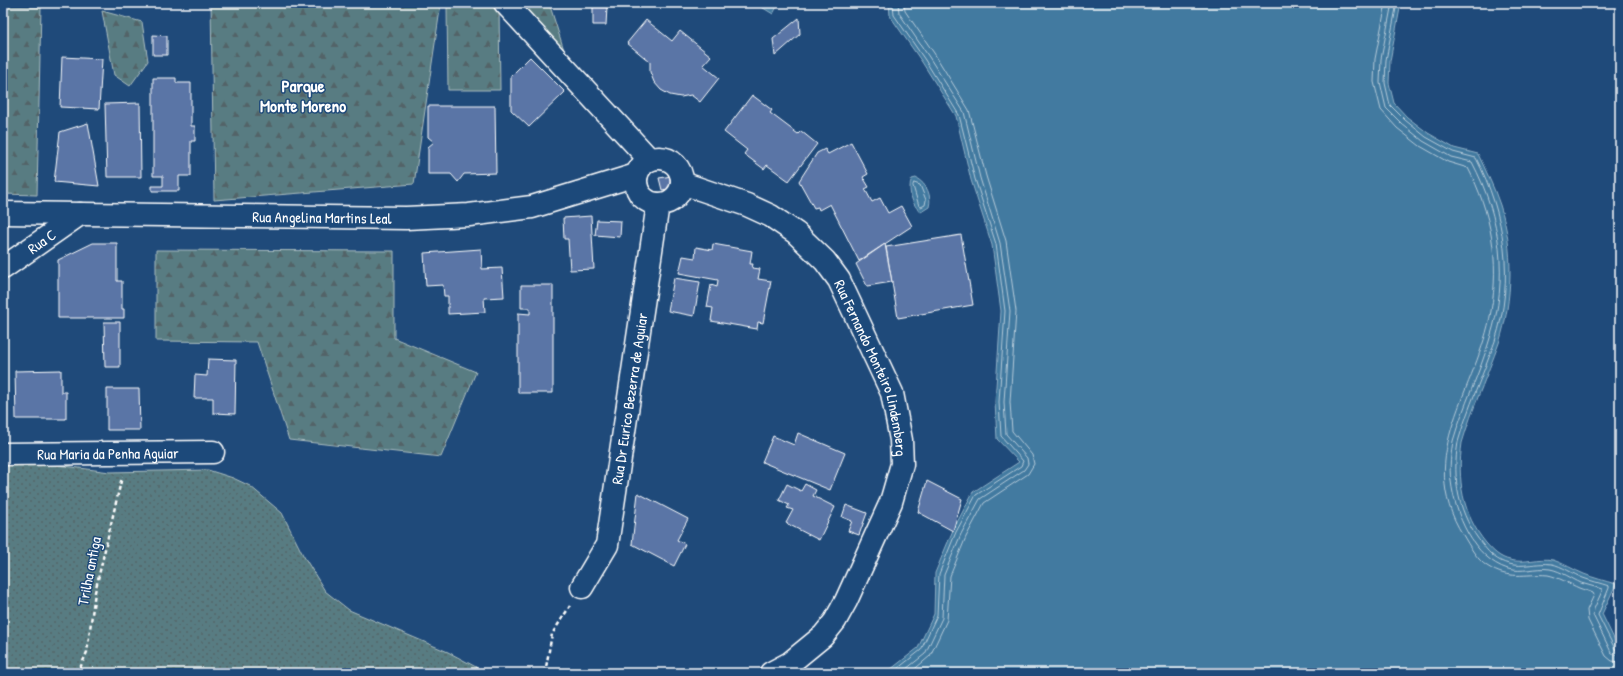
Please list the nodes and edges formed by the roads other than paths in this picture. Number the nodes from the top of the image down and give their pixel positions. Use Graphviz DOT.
graph roads {
  1 [pos="505,3"];
  2 [pos="650,159"];
  3 [pos="636,176"];
  4 [pos="682,183"];
  5 [pos="658,204"];
  6 [pos="3,213"];
  7 [pos="80,214"];
  8 [pos="3,268"];
  9 [pos="213,452"];
  10 [pos="3,454"];
  11 [pos="582,588"];
  12 [pos="771,673"];
  1 -- 2 [label="street"];
  2 -- 3 [label="street"];
  2 -- 4 [label="street"];
  3 -- 5 [label="street"];
  3 -- 7 [label="street, Rua Angelina Martins Leal"];
  4 -- 5 [label="street"];
  4 -- 12 [label="street, Rua Fernando Monteiro Lindemberg"];
  5 -- 11 [label="street, Rua Dr Eurico Bezerra de Aguiar"];
  6 -- 7 [label="street, Rua Angelina Martins Leal"];
  7 -- 8 [label="street, Rua C"];
  9 -- 10 [label="street, Rua Maria da Penha Aguiar"];
}
